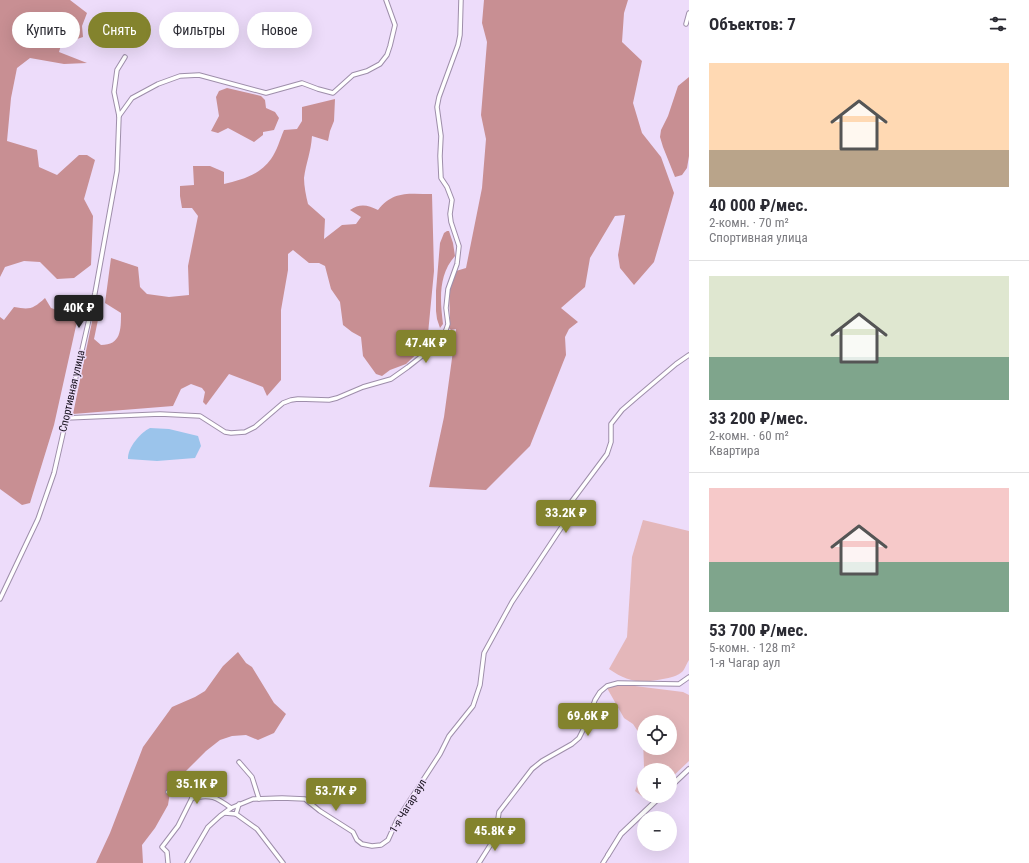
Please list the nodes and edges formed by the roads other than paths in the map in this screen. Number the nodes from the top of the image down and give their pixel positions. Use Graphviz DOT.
graph roads {
  1 [pos="386,0"];
  2 [pos="461,0"];
  3 [pos="689,14"];
  4 [pos="686,24"];
  5 [pos="125,57"];
  6 [pos="119,116"];
  7 [pos="689,355"];
  8 [pos="66,418"];
  9 [pos="0,599"];
  10 [pos="689,677"];
  11 [pos="239,762"];
  12 [pos="689,769"];
  13 [pos="677,780"];
  14 [pos="168,792"];
  15 [pos="192,798"];
  16 [pos="259,799"];
  17 [pos="654,803"];
  18 [pos="239,804"];
  19 [pos="232,808"];
  20 [pos="223,813"];
  21 [pos="236,814"];
  22 [pos="608,855"];
  23 [pos="168,863"];
  24 [pos="187,863"];
  25 [pos="283,863"];
  26 [pos="479,863"];
  27 [pos="603,863"];
  1 -- 6 [label="street"];
  2 -- 8 [label="street"];
  3 -- 4 [label="street"];
  5 -- 6 [label="street, Спортивная улица"];
  6 -- 8 [label="street, Спортивная улица"];
  7 -- 16 [label="street, 1-я Чагар аул"];
  8 -- 9 [label="street, Спортивная улица"];
  10 -- 26 [label="street"];
  11 -- 16 [label="street"];
  12 -- 13 [label="street"];
  14 -- 15 [label="street"];
  15 -- 19 [label="street"];
  15 -- 23 [label="street"];
  16 -- 18 [label="street, 1-я Чагар аул"];
  17 -- 22 [label="street"];
  18 -- 19 [label="street, 1-я Чагар аул"];
  18 -- 21 [label="street"];
  19 -- 20 [label="street, 1-я Чагар аул"];
  20 -- 21 [label="street"];
  20 -- 24 [label="street, 1-я Чагар аул"];
  21 -- 25 [label="street"];
  22 -- 27 [label="street"];
}
